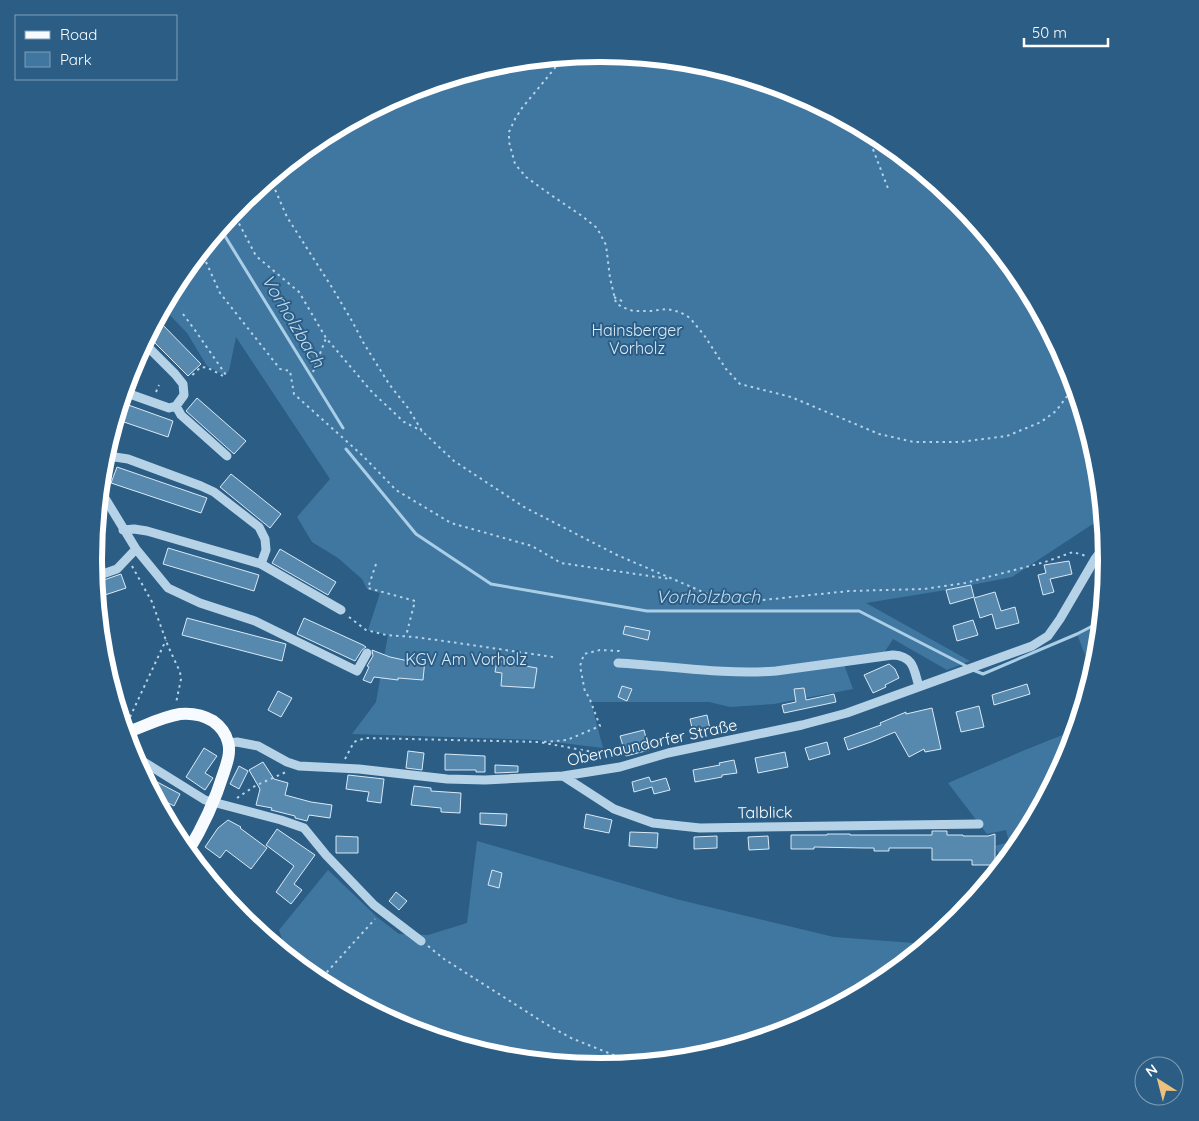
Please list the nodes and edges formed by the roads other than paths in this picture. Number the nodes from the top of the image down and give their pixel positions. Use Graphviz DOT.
graph roads {
  1 [pos="149,348"];
  2 [pos="130,394"];
  3 [pos="176,406"];
  4 [pos="228,456"];
  5 [pos="112,457"];
  6 [pos="105,508"];
  7 [pos="123,530"];
  8 [pos="133,552"];
  9 [pos="1098,555"];
  10 [pos="261,564"];
  11 [pos="102,574"];
  12 [pos="341,610"];
  13 [pos="367,653"];
  14 [pos="618,663"];
  15 [pos="919,687"];
  16 [pos="131,728"];
  17 [pos="229,743"];
  18 [pos="144,762"];
  19 [pos="563,776"];
  20 [pos="214,803"];
  21 [pos="979,824"];
  22 [pos="191,846"];
  23 [pos="421,941"];
  1 -- 3 [label="street"];
  2 -- 3 [label="street"];
  3 -- 4 [label="street"];
  5 -- 10 [label="street"];
  6 -- 7 [label="street"];
  7 -- 8 [label="street"];
  7 -- 10 [label="street"];
  8 -- 11 [label="street"];
  8 -- 13 [label="street"];
  9 -- 15 [label="street, Obernaundorfer Straße"];
  10 -- 12 [label="street"];
  14 -- 15 [label="street"];
  15 -- 19 [label="street, Obernaundorfer Straße"];
  16 -- 17 [label="main road"];
  17 -- 19 [label="street, Obernaundorfer Straße"];
  17 -- 20 [label="main road"];
  18 -- 20 [label="street"];
  19 -- 21 [label="street, Talblick"];
  20 -- 22 [label="main road"];
  20 -- 23 [label="street"];
}
